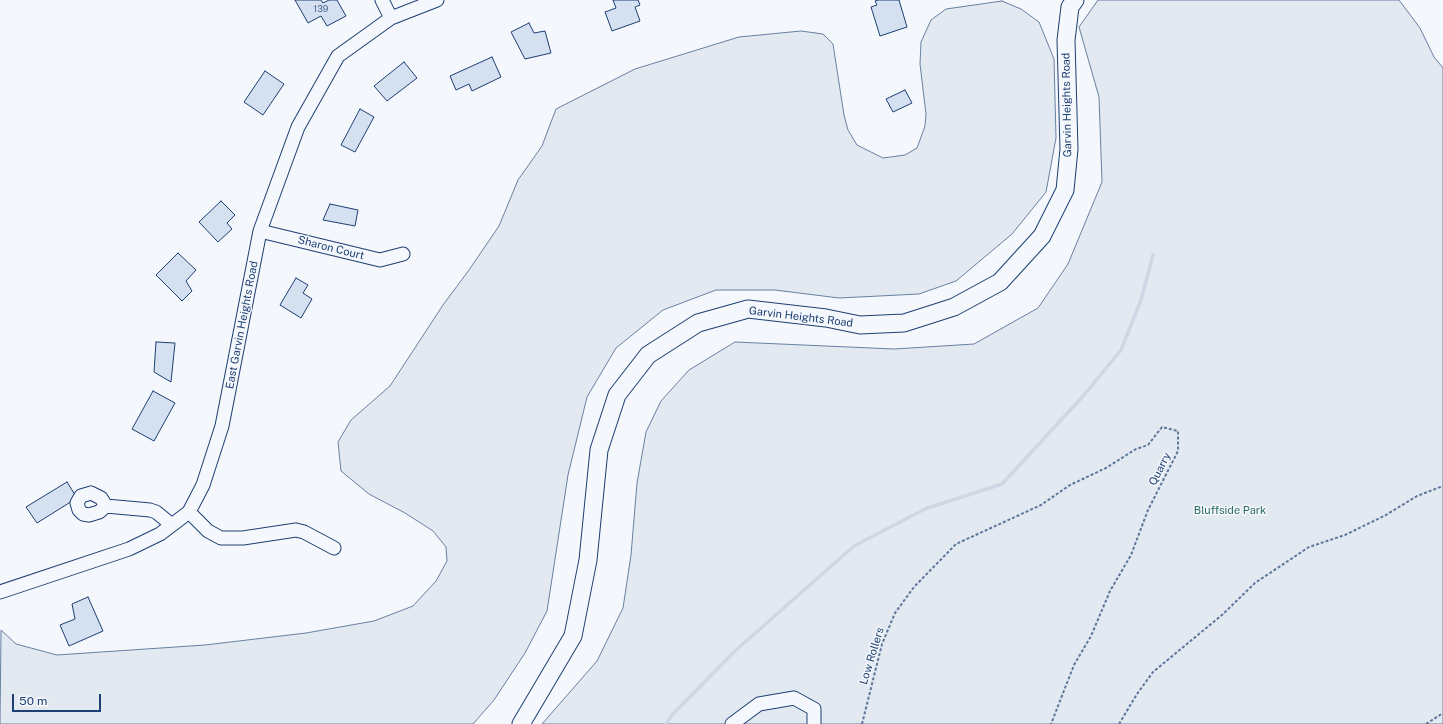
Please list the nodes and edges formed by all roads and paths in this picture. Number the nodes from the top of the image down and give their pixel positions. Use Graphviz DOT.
graph roads {
  1 [pos="382,0"];
  2 [pos="437,0"];
  3 [pos="1069,2"];
  4 [pos="391,18"];
  5 [pos="260,231"];
  6 [pos="402,254"];
  7 [pos="1443,486"];
  8 [pos="106,506"];
  9 [pos="189,512"];
  10 [pos="172,525"];
  11 [pos="956,544"];
  12 [pos="334,548"];
  13 [pos="2,594"];
  14 [pos="1443,713"];
  15 [pos="521,724"];
  16 [pos="732,724"];
  17 [pos="814,724"];
  18 [pos="862,724"];
  19 [pos="1051,724"];
  20 [pos="1119,724"];
  21 [pos="1426,724"];
  1 -- 4 [label="street"];
  2 -- 4 [label="street, East Garvin Heights Road"];
  3 -- 15 [label="main road, Garvin Heights Road"];
  4 -- 5 [label="street, East Garvin Heights Road"];
  5 -- 6 [label="street, Sharon Court"];
  5 -- 9 [label="street, East Garvin Heights Road"];
  7 -- 20 [label="path"];
  8 -- 10 [label="street"];
  9 -- 10 [label="street, East Garvin Heights Road"];
  9 -- 12 [label="street"];
  10 -- 13 [label="street, East Garvin Heights Road"];
  11 -- 18 [label="path, Low Rollers"];
  11 -- 19 [label="path, Quarry"];
  14 -- 21 [label="path"];
  16 -- 17 [label="street"];
}
